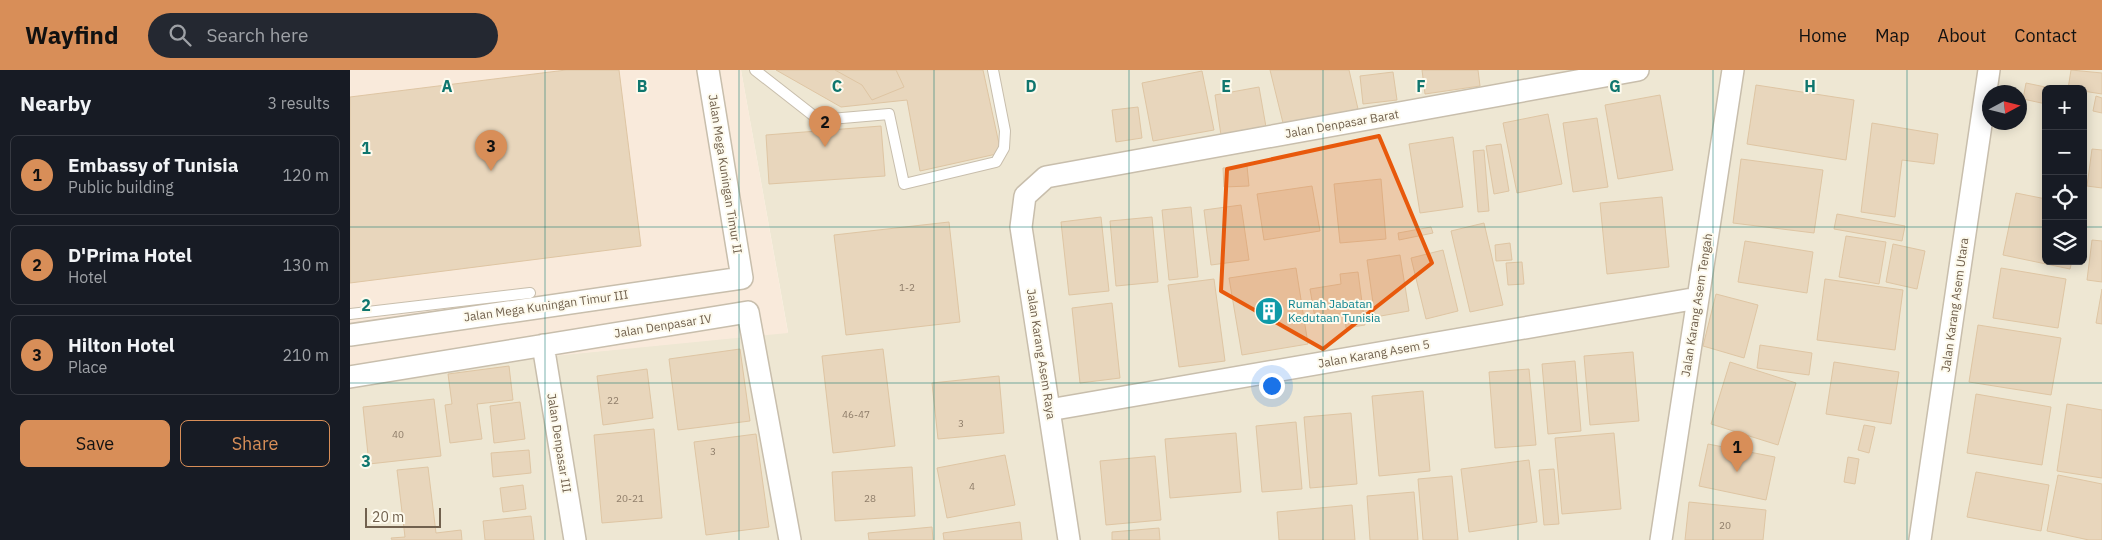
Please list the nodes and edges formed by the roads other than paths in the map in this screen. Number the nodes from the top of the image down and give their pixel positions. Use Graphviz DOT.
graph roads {
  1 [pos="708,70"];
  2 [pos="755,70"];
  3 [pos="993,70"];
  4 [pos="1638,70"];
  5 [pos="1733,70"];
  6 [pos="1990,70"];
  7 [pos="1046,177"];
  8 [pos="742,278"];
  9 [pos="530,293"];
  10 [pos="1698,298"];
  11 [pos="350,314"];
  12 [pos="350,335"];
  13 [pos="543,345"];
  14 [pos="350,377"];
  15 [pos="1049,410"];
  16 [pos="575,540"];
  17 [pos="790,540"];
  18 [pos="1069,540"];
  19 [pos="1661,540"];
  20 [pos="1920,540"];
  1 -- 8 [label="street, Jalan Mega Kuningan Timur II"];
  2 -- 3 [label="lane"];
  4 -- 7 [label="street, Jalan Denpasar Barat"];
  5 -- 10 [label="street, Jalan Karang Asem Tengah"];
  6 -- 20 [label="street, Jalan Karang Asem Utara"];
  7 -- 15 [label="street, Jalan Karang Asem Raya"];
  8 -- 12 [label="street, Jalan Mega Kuningan Timur III"];
  9 -- 11 [label="lane"];
  10 -- 15 [label="street, Jalan Karang Asem 5"];
  10 -- 19 [label="street, Jalan Karang Asem Tengah"];
  13 -- 14 [label="street, Jalan Denpasar IV"];
  13 -- 16 [label="street, Jalan Denpasar III"];
  13 -- 17 [label="street, Jalan Denpasar IV"];
  15 -- 18 [label="street, Jalan Karang Asem Raya"];
}
